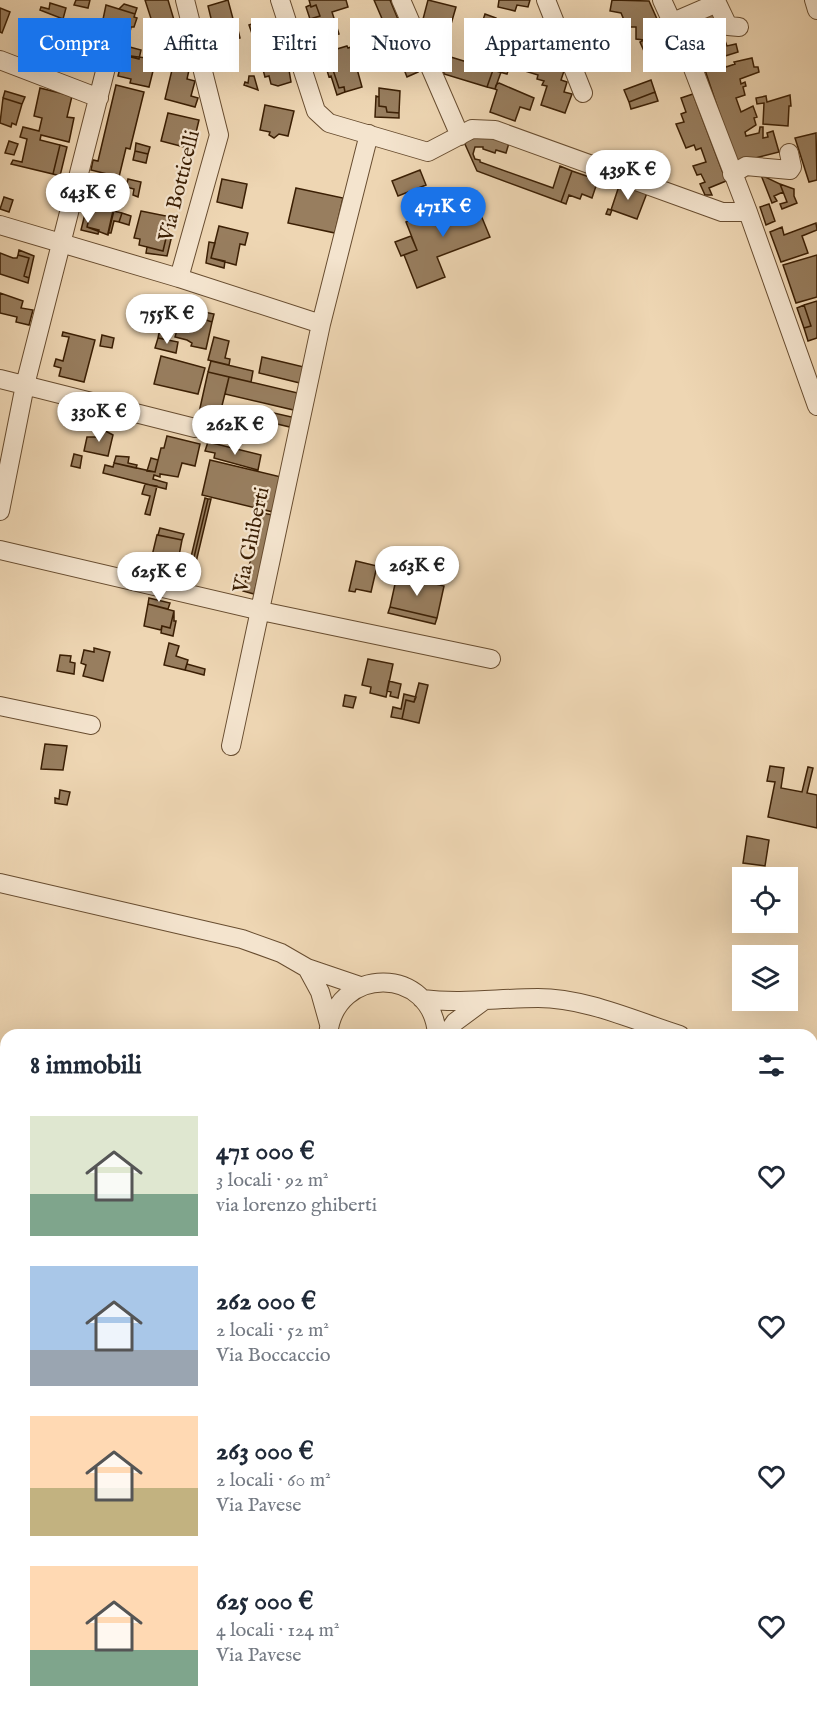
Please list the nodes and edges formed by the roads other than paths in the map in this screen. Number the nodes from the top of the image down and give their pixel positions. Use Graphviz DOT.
graph roads {
  1 [pos="185,0"];
  2 [pos="280,0"];
  3 [pos="401,0"];
  4 [pos="546,0"];
  5 [pos="662,0"];
  6 [pos="814,0"];
  7 [pos="817,10"];
  8 [pos="671,18"];
  9 [pos="680,18"];
  10 [pos="724,18"];
  11 [pos="726,22"];
  12 [pos="739,27"];
  13 [pos="0,60"];
  14 [pos="105,72"];
  15 [pos="693,72"];
  16 [pos="583,93"];
  17 [pos="99,98"];
  18 [pos="369,134"];
  19 [pos="460,136"];
  20 [pos="789,153"];
  21 [pos="732,174"];
  22 [pos="748,212"];
  23 [pos="0,225"];
  24 [pos="60,244"];
  25 [pos="179,278"];
  26 [pos="321,324"];
  27 [pos="0,379"];
  28 [pos="25,385"];
  29 [pos="817,406"];
  30 [pos="195,428"];
  31 [pos="0,511"];
  32 [pos="0,550"];
  33 [pos="261,611"];
  34 [pos="490,658"];
  35 [pos="0,706"];
  36 [pos="91,725"];
  37 [pos="231,746"];
  38 [pos="0,883"];
  39 [pos="307,968"];
  40 [pos="360,986"];
  41 [pos="422,999"];
  42 [pos="482,1002"];
  43 [pos="328,1029"];
  44 [pos="328,1029"];
  45 [pos="436,1029"];
  46 [pos="451,1029"];
  47 [pos="661,1029"];
  1 -- 25 [label="street, Via Botticelli"];
  2 -- 18 [label="street"];
  3 -- 19 [label="street"];
  4 -- 16 [label="street"];
  5 -- 8 [label="street"];
  6 -- 7 [label="street"];
  9 -- 10 [label="street"];
  11 -- 12 [label="street"];
  13 -- 17 [label="street"];
  14 -- 17 [label="street"];
  15 -- 21 [label="street"];
  17 -- 24 [label="street"];
  18 -- 19 [label="street"];
  18 -- 26 [label="street, Via Ghiberti"];
  19 -- 22 [label="street"];
  20 -- 21 [label="street"];
  21 -- 22 [label="street"];
  22 -- 29 [label="street"];
  23 -- 24 [label="street"];
  24 -- 25 [label="street"];
  24 -- 28 [label="street"];
  25 -- 26 [label="street"];
  26 -- 33 [label="street, Via Ghiberti"];
  27 -- 28 [label="street"];
  28 -- 30 [label="street"];
  28 -- 31 [label="street"];
  32 -- 33 [label="street"];
  33 -- 34 [label="street"];
  33 -- 37 [label="street, Via Ghiberti"];
  35 -- 36 [label="street"];
  38 -- 39 [label="street"];
  39 -- 40 [label="street"];
  39 -- 43 [label="street"];
  40 -- 41 [label="street"];
  40 -- 44 [label="street"];
  41 -- 42 [label="street"];
  41 -- 45 [label="street"];
  42 -- 46 [label="street"];
  42 -- 47 [label="street"];
}
